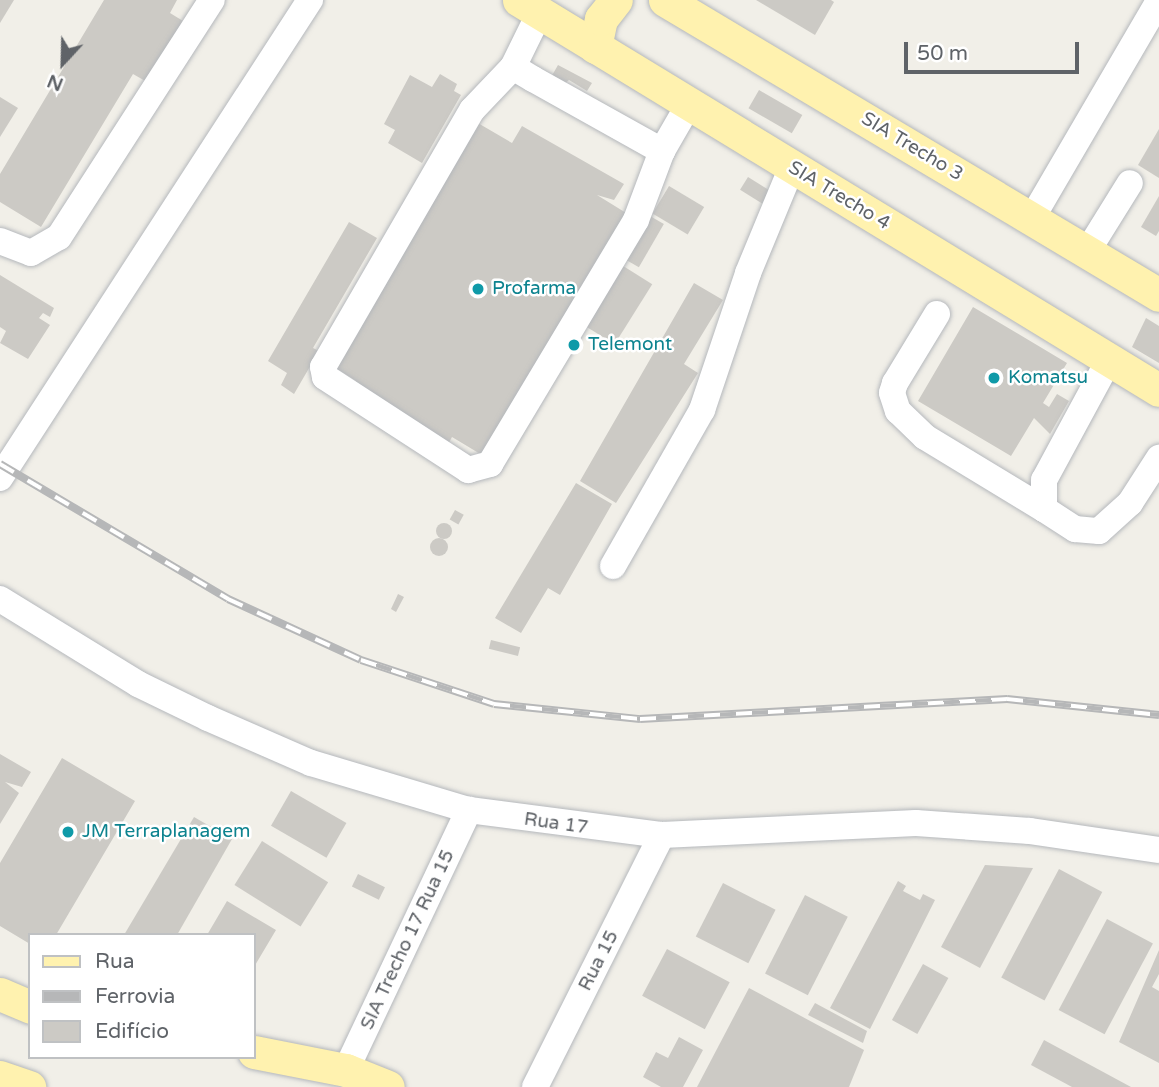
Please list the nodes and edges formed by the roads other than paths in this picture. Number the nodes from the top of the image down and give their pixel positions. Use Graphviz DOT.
graph roads {
  1 [pos="212,0"];
  2 [pos="310,0"];
  3 [pos="616,0"];
  4 [pos="665,0"];
  5 [pos="1159,1"];
  6 [pos="540,4"];
  7 [pos="595,47"];
  8 [pos="513,67"];
  9 [pos="689,104"];
  10 [pos="662,151"];
  11 [pos="792,167"];
  12 [pos="1130,183"];
  13 [pos="1032,218"];
  14 [pos="0,241"];
  15 [pos="1087,252"];
  16 [pos="1159,295"];
  17 [pos="937,314"];
  18 [pos="1109,360"];
  19 [pos="1159,390"];
  20 [pos="1159,458"];
  21 [pos="0,478"];
  22 [pos="1044,509"];
  23 [pos="613,566"];
  24 [pos="0,599"];
  25 [pos="469,810"];
  26 [pos="662,835"];
  27 [pos="1159,850"];
  28 [pos="0,994"];
  29 [pos="28,1006"];
  30 [pos="256,1052"];
  31 [pos="346,1070"];
  32 [pos="0,1077"];
  33 [pos="29,1087"];
  34 [pos="388,1087"];
  35 [pos="535,1087"];
  1 -- 14 [label="street"];
  2 -- 21 [label="street"];
  3 -- 7 [label="main road"];
  4 -- 13 [label="main road, SIA Trecho 3"];
  5 -- 13 [label="street"];
  6 -- 7 [label="main road, SIA Trecho 4"];
  6 -- 8 [label="street"];
  7 -- 9 [label="main road, SIA Trecho 4"];
  8 -- 10 [label="street"];
  8 -- 10 [label="street"];
  9 -- 10 [label="street"];
  9 -- 11 [label="main road, SIA Trecho 4"];
  11 -- 18 [label="main road, SIA Trecho 4"];
  11 -- 23 [label="street"];
  12 -- 15 [label="street"];
  13 -- 15 [label="main road, SIA Trecho 3"];
  15 -- 16 [label="main road, SIA Trecho 3"];
  17 -- 22 [label="street"];
  18 -- 19 [label="main road, SIA Trecho 4"];
  18 -- 22 [label="street"];
  20 -- 22 [label="street"];
  24 -- 25 [label="street, Rua 17"];
  25 -- 26 [label="street, Rua 17"];
  25 -- 31 [label="street, SIA Trecho 17 Rua 15"];
  26 -- 27 [label="street, Rua 17"];
  26 -- 35 [label="street, Rua 15"];
  28 -- 29 [label="main road"];
  30 -- 31 [label="main road"];
  31 -- 34 [label="main road"];
  32 -- 33 [label="main road"];
}
